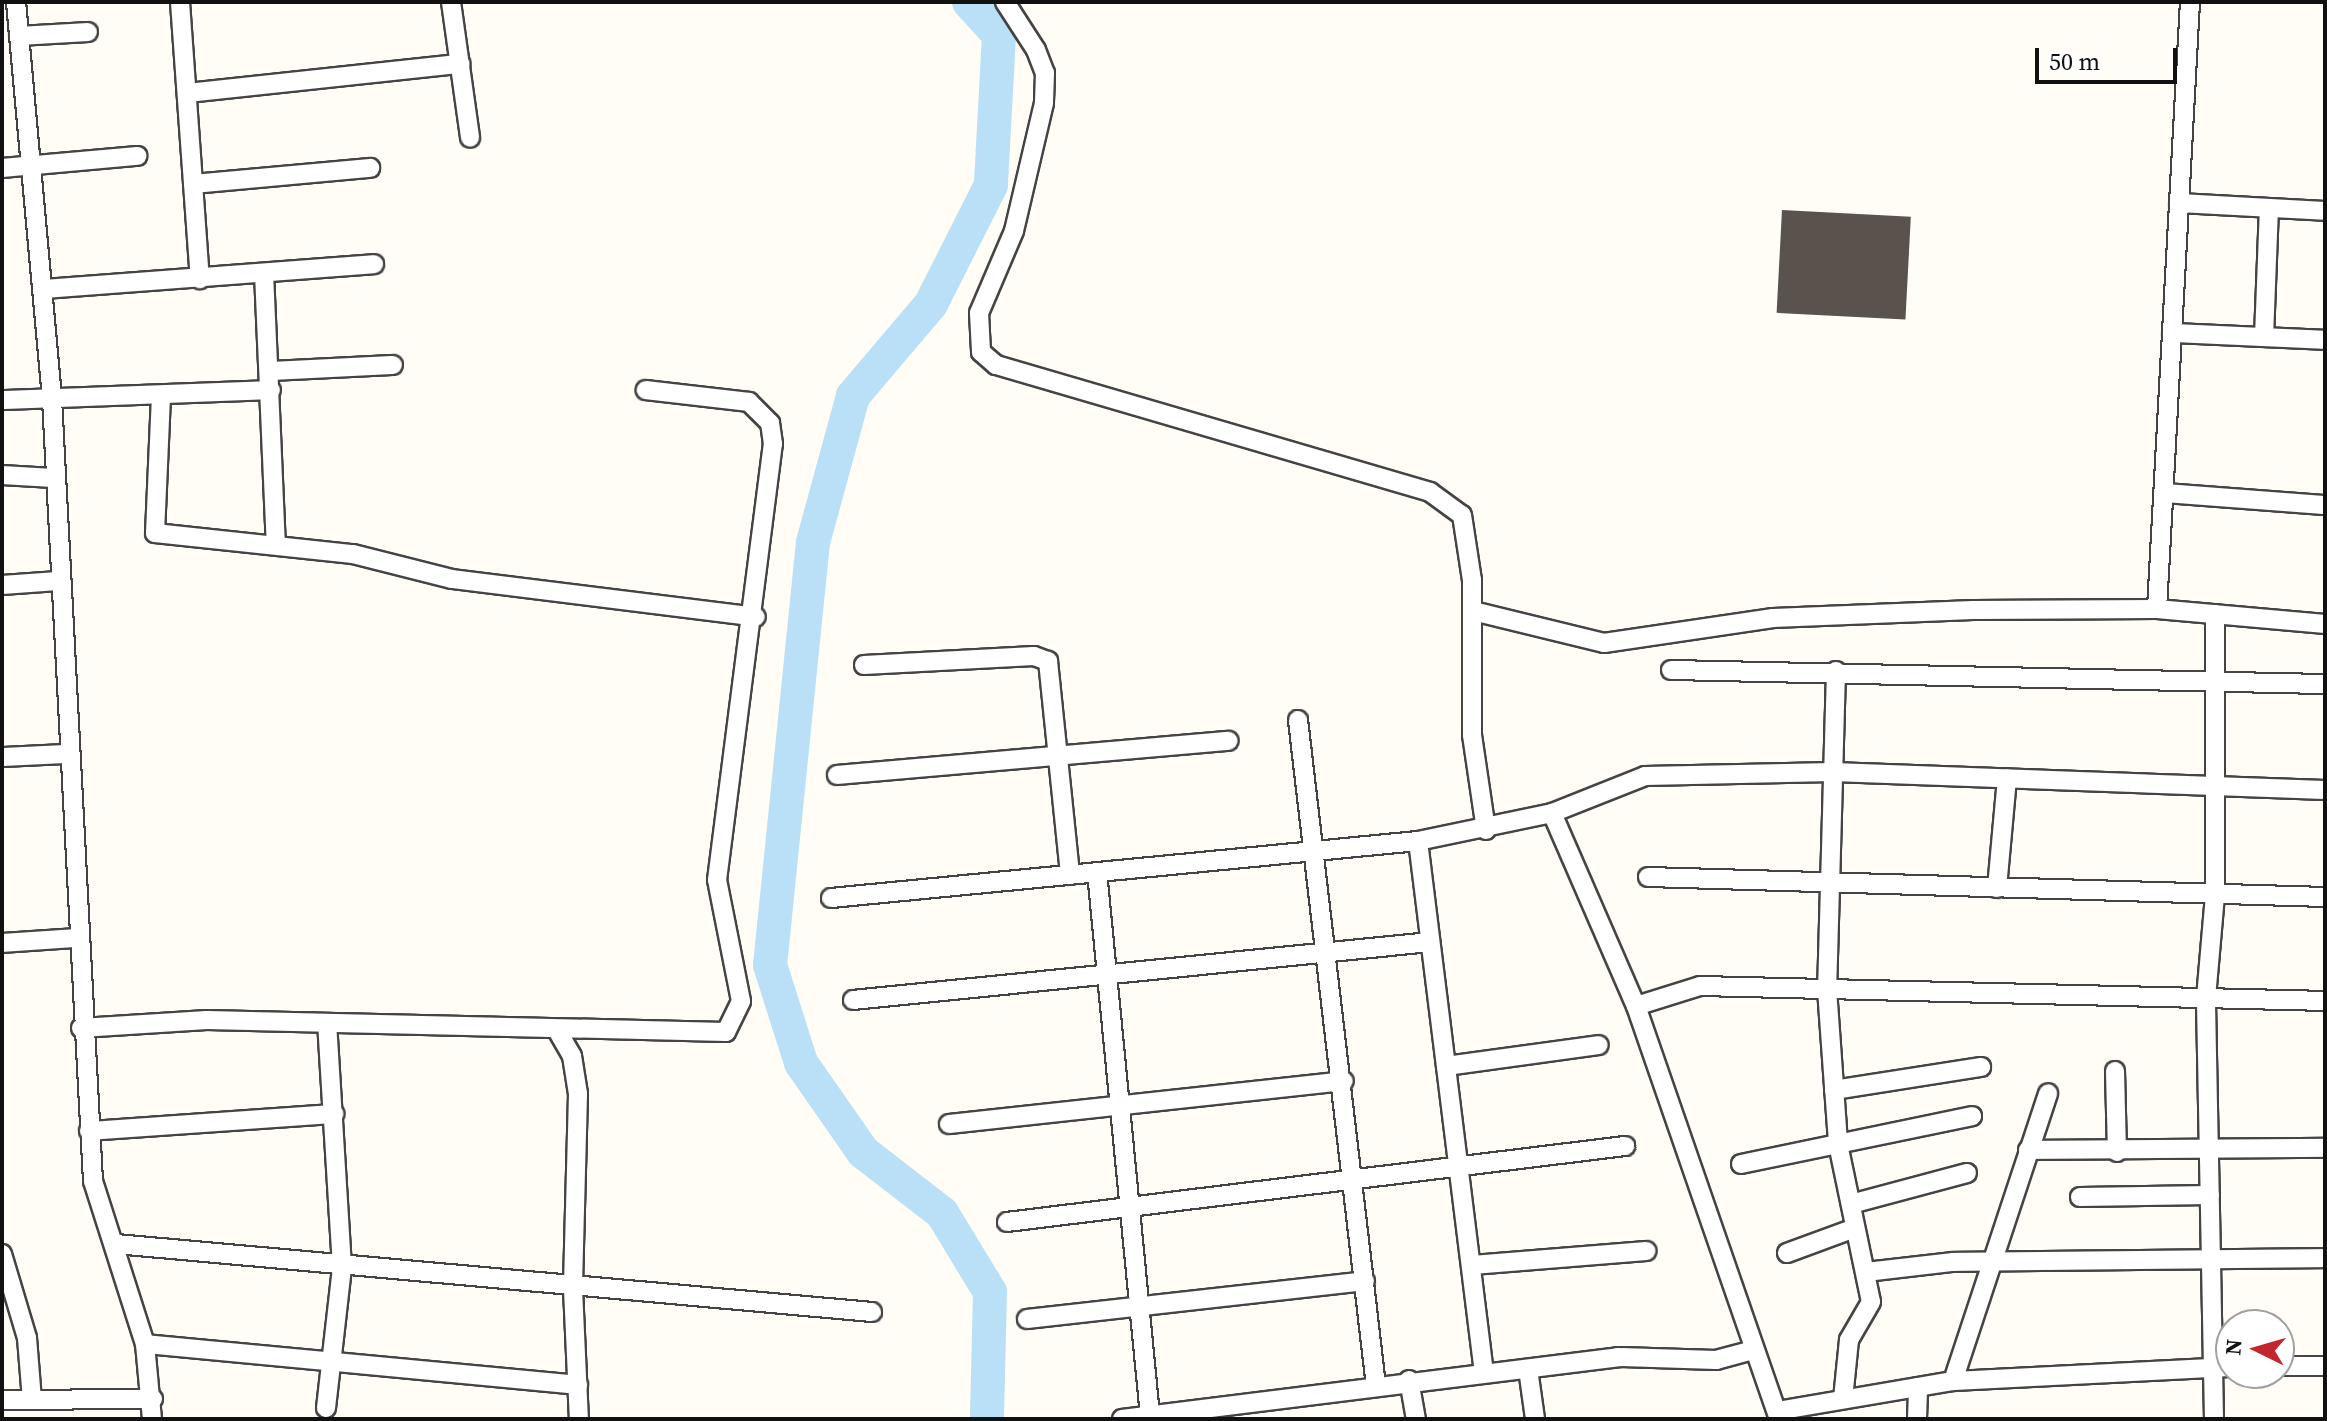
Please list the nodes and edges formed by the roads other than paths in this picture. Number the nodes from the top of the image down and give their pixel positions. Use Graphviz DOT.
graph roads {
  1 [pos="16,2"];
  2 [pos="180,2"];
  3 [pos="451,2"];
  4 [pos="1005,2"];
  5 [pos="2190,2"];
  6 [pos="88,32"];
  7 [pos="19,36"];
  8 [pos="460,64"];
  9 [pos="187,93"];
  10 [pos="470,138"];
  11 [pos="137,156"];
  12 [pos="33,165"];
  13 [pos="2,168"];
  14 [pos="370,168"];
  15 [pos="193,184"];
  16 [pos="2179,203"];
  17 [pos="2269,208"];
  18 [pos="2325,211"];
  19 [pos="374,264"];
  20 [pos="264,273"];
  21 [pos="200,279"];
  22 [pos="43,289"];
  23 [pos="2172,333"];
  24 [pos="2264,337"];
  25 [pos="2325,340"];
  26 [pos="393,365"];
  27 [pos="271,381"];
  28 [pos="646,390"];
  29 [pos="161,396"];
  30 [pos="52,399"];
  31 [pos="2,400"];
  32 [pos="2,475"];
  33 [pos="53,478"];
  34 [pos="2164,493"];
  35 [pos="2325,505"];
  36 [pos="276,544"];
  37 [pos="58,581"];
  38 [pos="2,585"];
  39 [pos="2157,609"];
  40 [pos="1473,611"];
  41 [pos="2215,614"];
  42 [pos="756,617"];
  43 [pos="2325,624"];
  44 [pos="864,665"];
  45 [pos="1671,670"];
  46 [pos="1836,671"];
  47 [pos="2216,681"];
  48 [pos="2325,684"];
  49 [pos="1298,720"];
  50 [pos="1229,741"];
  51 [pos="66,754"];
  52 [pos="2,757"];
  53 [pos="1061,760"];
  54 [pos="1833,772"];
  55 [pos="837,775"];
  56 [pos="2007,778"];
  57 [pos="2217,787"];
  58 [pos="2325,790"];
  59 [pos="1552,813"];
  60 [pos="1486,830"];
  61 [pos="1418,841"];
  62 [pos="1316,854"];
  63 [pos="1097,872"];
  64 [pos="1070,875"];
  65 [pos="1648,877"];
  66 [pos="1830,884"];
  67 [pos="1997,888"];
  68 [pos="2215,895"];
  69 [pos="2325,897"];
  70 [pos="831,898"];
  71 [pos="76,938"];
  72 [pos="1430,942"];
  73 [pos="2,943"];
  74 [pos="1331,957"];
  75 [pos="1103,973"];
  76 [pos="1827,989"];
  77 [pos="2206,998"];
  78 [pos="853,1000"];
  79 [pos="2325,1001"];
  80 [pos="1636,1006"];
  81 [pos="327,1023"];
  82 [pos="81,1028"];
  83 [pos="557,1030"];
  84 [pos="1599,1045"];
  85 [pos="1446,1066"];
  86 [pos="1981,1067"];
  87 [pos="2115,1071"];
  88 [pos="1344,1081"];
  89 [pos="1834,1090"];
  90 [pos="2048,1093"];
  91 [pos="1116,1105"];
  92 [pos="334,1114"];
  93 [pos="1972,1116"];
  94 [pos="949,1124"];
  95 [pos="89,1131"];
  96 [pos="1838,1144"];
  97 [pos="1625,1146"];
  98 [pos="2325,1148"];
  99 [pos="2028,1150"];
  100 [pos="2209,1150"];
  101 [pos="2117,1152"];
  102 [pos="1459,1161"];
  103 [pos="1741,1164"];
  104 [pos="1967,1173"];
  105 [pos="1354,1174"];
  106 [pos="2210,1195"];
  107 [pos="2080,1197"];
  108 [pos="1851,1204"];
  109 [pos="1126,1205"];
  110 [pos="1007,1222"];
  111 [pos="1855,1228"];
  112 [pos="116,1244"];
  113 [pos="1646,1251"];
  114 [pos="1787,1253"];
  115 [pos="2,1254"];
  116 [pos="2325,1258"];
  117 [pos="2213,1261"];
  118 [pos="1989,1263"];
  119 [pos="1472,1265"];
  120 [pos="342,1267"];
  121 [pos="1866,1272"];
  122 [pos="1365,1281"];
  123 [pos="573,1289"];
  124 [pos="1138,1307"];
  125 [pos="2217,1309"];
  126 [pos="872,1312"];
  127 [pos="1027,1319"];
  128 [pos="145,1344"];
  129 [pos="1754,1350"];
  130 [pos="331,1363"];
  131 [pos="2295,1366"];
  132 [pos="2325,1366"];
  133 [pos="2215,1367"];
  134 [pos="1528,1369"];
  135 [pos="1484,1373"];
  136 [pos="1409,1380"];
  137 [pos="1953,1381"];
  138 [pos="578,1385"];
  139 [pos="1376,1386"];
  140 [pos="1918,1387"];
  141 [pos="2219,1389"];
  142 [pos="153,1399"];
  143 [pos="1843,1399"];
  144 [pos="2,1400"];
  145 [pos="32,1400"];
  146 [pos="326,1408"];
  147 [pos="1150,1415"];
  148 [pos="1778,1415"];
  149 [pos="152,1419"];
  150 [pos="579,1419"];
  151 [pos="1122,1419"];
  152 [pos="1416,1419"];
  153 [pos="1535,1419"];
  154 [pos="1917,1419"];
  155 [pos="2214,1419"];
  1 -- 7 [label="street"];
  2 -- 9 [label="street"];
  3 -- 8 [label="street"];
  4 -- 40 [label="street"];
  5 -- 16 [label="street"];
  6 -- 7 [label="street"];
  7 -- 12 [label="street"];
  8 -- 9 [label="street"];
  8 -- 10 [label="street"];
  9 -- 15 [label="street"];
  11 -- 12 [label="street"];
  12 -- 13 [label="street"];
  12 -- 22 [label="street"];
  14 -- 15 [label="street"];
  15 -- 21 [label="street"];
  16 -- 17 [label="street"];
  16 -- 23 [label="street"];
  17 -- 18 [label="street"];
  17 -- 24 [label="street"];
  19 -- 20 [label="street"];
  20 -- 21 [label="street"];
  20 -- 27 [label="street"];
  21 -- 22 [label="street"];
  22 -- 30 [label="street"];
  23 -- 24 [label="street"];
  23 -- 34 [label="street"];
  24 -- 25 [label="street"];
  26 -- 27 [label="street"];
  27 -- 29 [label="street"];
  27 -- 36 [label="street"];
  28 -- 42 [label="street"];
  29 -- 30 [label="street"];
  29 -- 36 [label="street"];
  30 -- 31 [label="street"];
  30 -- 33 [label="street"];
  32 -- 33 [label="street"];
  33 -- 37 [label="street"];
  34 -- 35 [label="street"];
  34 -- 39 [label="street"];
  36 -- 42 [label="street"];
  37 -- 38 [label="street"];
  37 -- 51 [label="street"];
  39 -- 40 [label="street"];
  39 -- 41 [label="street"];
  40 -- 60 [label="street"];
  41 -- 43 [label="street"];
  41 -- 47 [label="street"];
  42 -- 83 [label="street"];
  44 -- 53 [label="street"];
  45 -- 46 [label="street"];
  46 -- 47 [label="street"];
  46 -- 54 [label="street"];
  47 -- 48 [label="street"];
  47 -- 57 [label="street"];
  49 -- 62 [label="street"];
  50 -- 53 [label="street"];
  51 -- 52 [label="street"];
  51 -- 71 [label="street"];
  53 -- 55 [label="street"];
  53 -- 64 [label="street"];
  54 -- 56 [label="street"];
  54 -- 59 [label="street"];
  54 -- 66 [label="street"];
  56 -- 57 [label="street"];
  56 -- 67 [label="street"];
  57 -- 58 [label="street"];
  57 -- 68 [label="street"];
  59 -- 60 [label="street"];
  59 -- 80 [label="street"];
  60 -- 61 [label="street"];
  61 -- 62 [label="street"];
  61 -- 72 [label="street"];
  62 -- 63 [label="street"];
  62 -- 74 [label="street"];
  63 -- 64 [label="street"];
  63 -- 75 [label="street"];
  64 -- 70 [label="street"];
  65 -- 66 [label="street"];
  66 -- 67 [label="street"];
  66 -- 76 [label="street"];
  67 -- 68 [label="street"];
  68 -- 69 [label="street"];
  68 -- 77 [label="street"];
  71 -- 73 [label="street"];
  71 -- 82 [label="street"];
  72 -- 74 [label="street"];
  72 -- 85 [label="street"];
  74 -- 75 [label="street"];
  74 -- 88 [label="street"];
  75 -- 78 [label="street"];
  75 -- 91 [label="street"];
  76 -- 77 [label="street"];
  76 -- 80 [label="street"];
  76 -- 89 [label="street"];
  77 -- 79 [label="street"];
  77 -- 100 [label="street"];
  80 -- 129 [label="street"];
  81 -- 82 [label="street"];
  81 -- 83 [label="street"];
  81 -- 92 [label="street"];
  82 -- 95 [label="street"];
  83 -- 123 [label="street"];
  84 -- 85 [label="street"];
  85 -- 102 [label="street"];
  86 -- 89 [label="street"];
  87 -- 101 [label="street"];
  88 -- 91 [label="street"];
  88 -- 105 [label="street"];
  89 -- 96 [label="street"];
  90 -- 99 [label="street"];
  91 -- 94 [label="street"];
  91 -- 109 [label="street"];
  92 -- 95 [label="street"];
  92 -- 120 [label="street"];
  93 -- 96 [label="street"];
  95 -- 112 [label="street"];
  96 -- 103 [label="street"];
  96 -- 108 [label="street"];
  97 -- 102 [label="street"];
  98 -- 100 [label="street"];
  99 -- 101 [label="street"];
  99 -- 118 [label="street"];
  100 -- 101 [label="street"];
  100 -- 106 [label="street"];
  102 -- 105 [label="street"];
  102 -- 119 [label="street"];
  104 -- 108 [label="street"];
  105 -- 109 [label="street"];
  105 -- 122 [label="street"];
  106 -- 107 [label="street"];
  106 -- 117 [label="street"];
  108 -- 111 [label="street"];
  109 -- 110 [label="street"];
  109 -- 124 [label="street"];
  111 -- 114 [label="street"];
  111 -- 121 [label="street"];
  112 -- 120 [label="street"];
  112 -- 128 [label="street"];
  113 -- 119 [label="street"];
  115 -- 145 [label="street"];
  116 -- 117 [label="street"];
  117 -- 118 [label="street"];
  117 -- 125 [label="street"];
  118 -- 121 [label="street"];
  118 -- 137 [label="street"];
  119 -- 135 [label="street"];
  120 -- 123 [label="street"];
  120 -- 130 [label="street"];
  121 -- 143 [label="street"];
  122 -- 124 [label="street"];
  122 -- 139 [label="street"];
  123 -- 126 [label="street"];
  123 -- 138 [label="street"];
  124 -- 127 [label="street"];
  124 -- 147 [label="street"];
  128 -- 130 [label="street"];
  128 -- 142 [label="street"];
  129 -- 134 [label="street"];
  129 -- 148 [label="street"];
  130 -- 138 [label="street"];
  130 -- 146 [label="street"];
  131 -- 132 [label="street"];
  133 -- 137 [label="street"];
  134 -- 135 [label="street"];
  134 -- 153 [label="street"];
  135 -- 136 [label="street"];
  136 -- 139 [label="street"];
  136 -- 152 [label="street"];
  137 -- 140 [label="street"];
  138 -- 150 [label="street"];
  139 -- 147 [label="street"];
  140 -- 143 [label="street"];
  140 -- 154 [label="street"];
  141 -- 155 [label="street"];
  142 -- 145 [label="street"];
  142 -- 149 [label="street"];
  143 -- 148 [label="street"];
  144 -- 145 [label="street"];
  147 -- 151 [label="street"];
}
